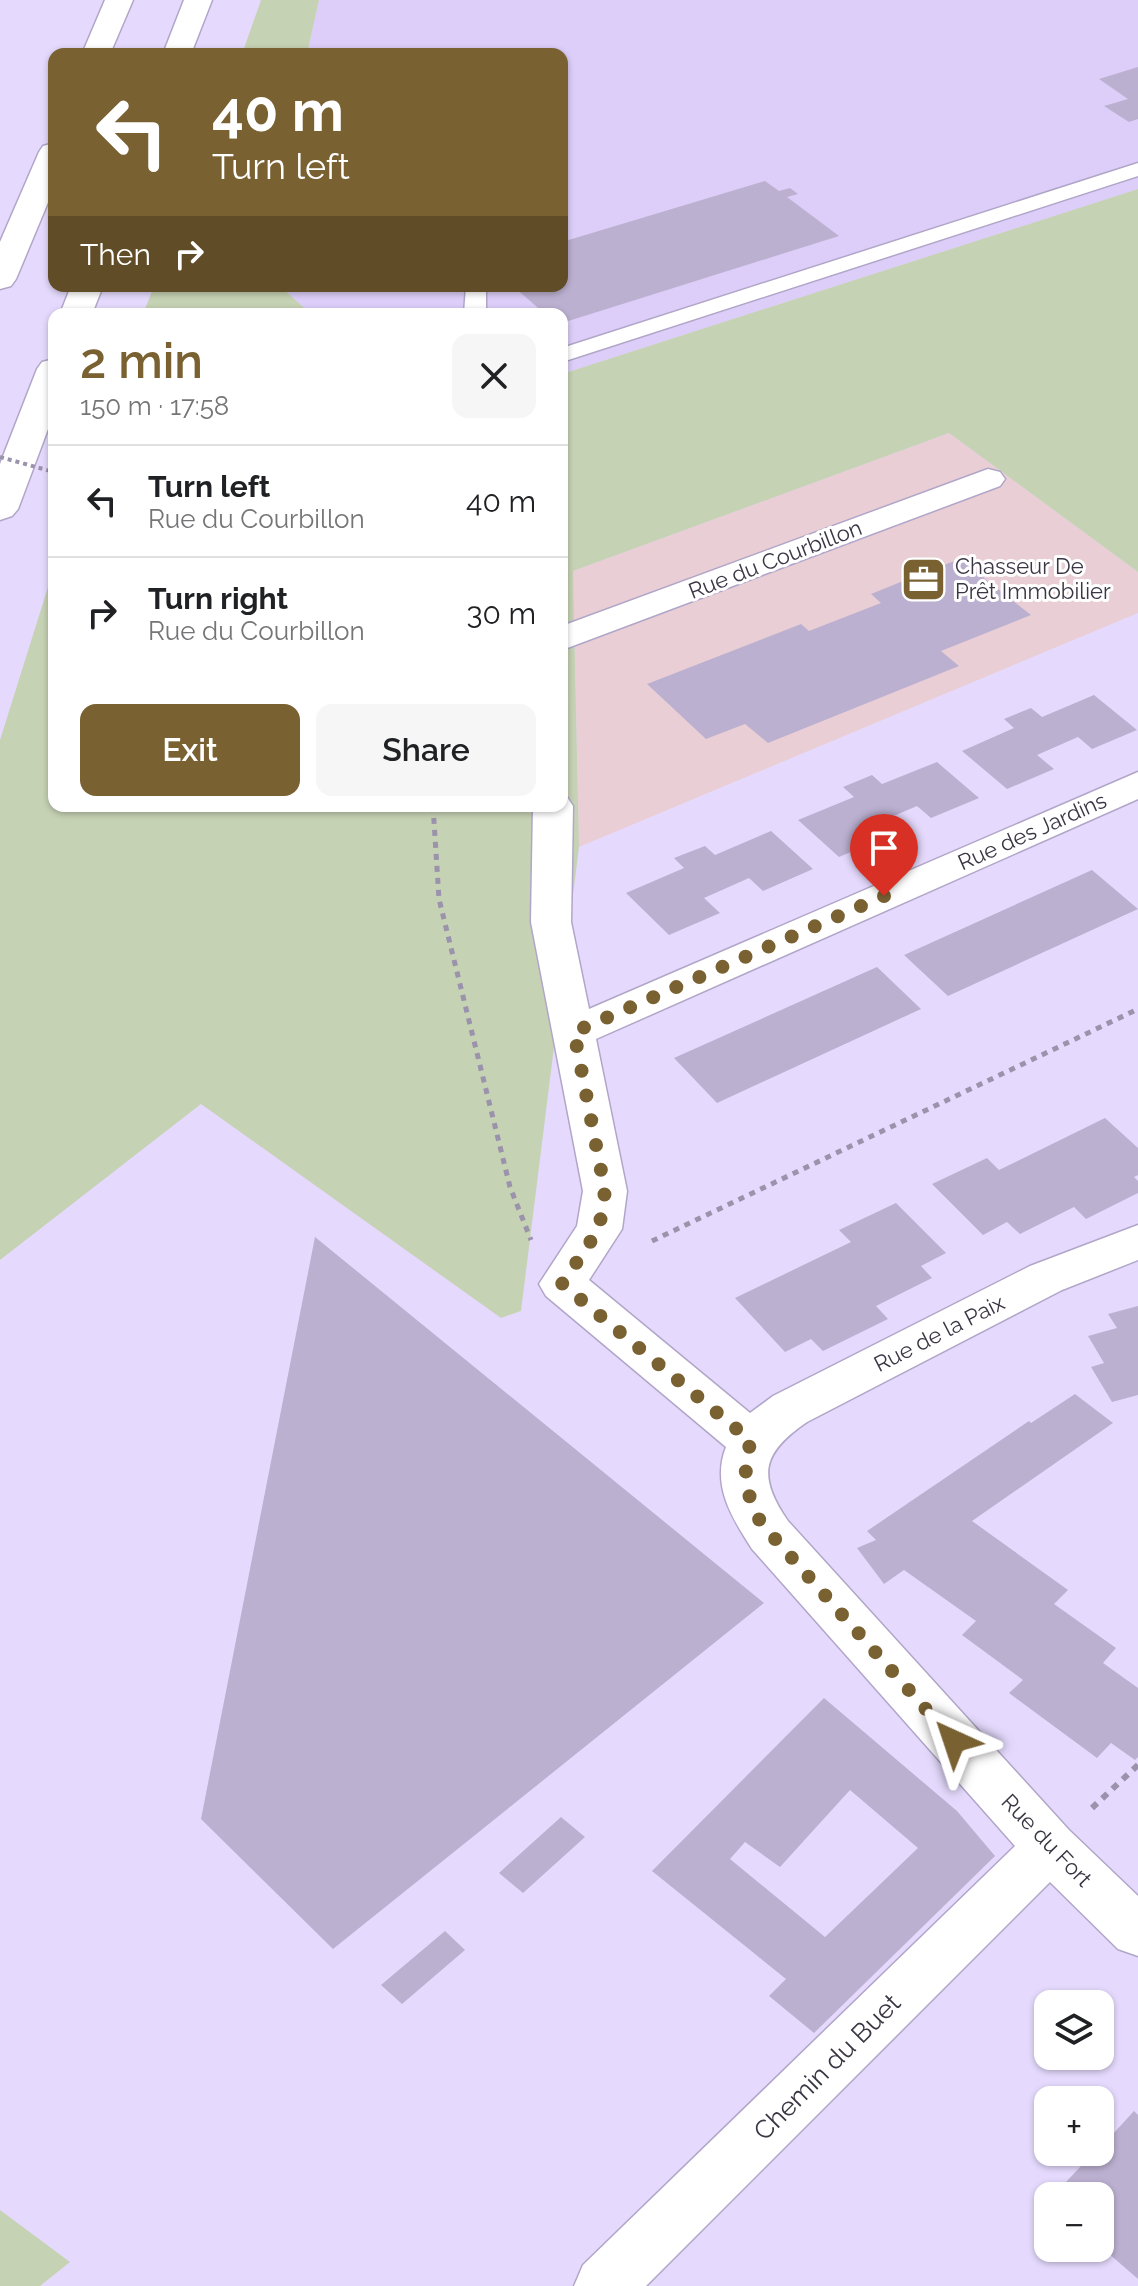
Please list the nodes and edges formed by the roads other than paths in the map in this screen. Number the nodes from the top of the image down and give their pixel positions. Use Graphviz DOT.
graph roads {
  1 [pos="119,0"];
  2 [pos="198,0"];
  3 [pos="99,48"];
  4 [pos="179,48"];
  5 [pos="48,166"];
  6 [pos="1138,169"];
  7 [pos="0,279"];
  8 [pos="568,353"];
  9 [pos="48,385"];
  10 [pos="988,479"];
  11 [pos="0,509"];
  12 [pos="568,637"];
  13 [pos="1138,784"];
  14 [pos="553,812"];
  15 [pos="574,1032"];
  16 [pos="1138,1242"];
  17 [pos="751,1441"];
  18 [pos="1050,1847"];
  19 [pos="1138,1932"];
  20 [pos="604,2286"];
  1 -- 3 [label="main road"];
  2 -- 4 [label="main road"];
  5 -- 7 [label="main road"];
  6 -- 8 [label="lane"];
  9 -- 11 [label="main road"];
  10 -- 12 [label="main road, Rue du Courbillon"];
  13 -- 15 [label="main road, Rue des Jardins"];
  14 -- 15 [label="main road"];
  15 -- 17 [label="main road"];
  16 -- 17 [label="main road, Rue de la Paix"];
  17 -- 18 [label="main road, Rue du Fort"];
  18 -- 19 [label="main road, Rue du Fort"];
  18 -- 20 [label="main road, Chemin du Buet"];
}
